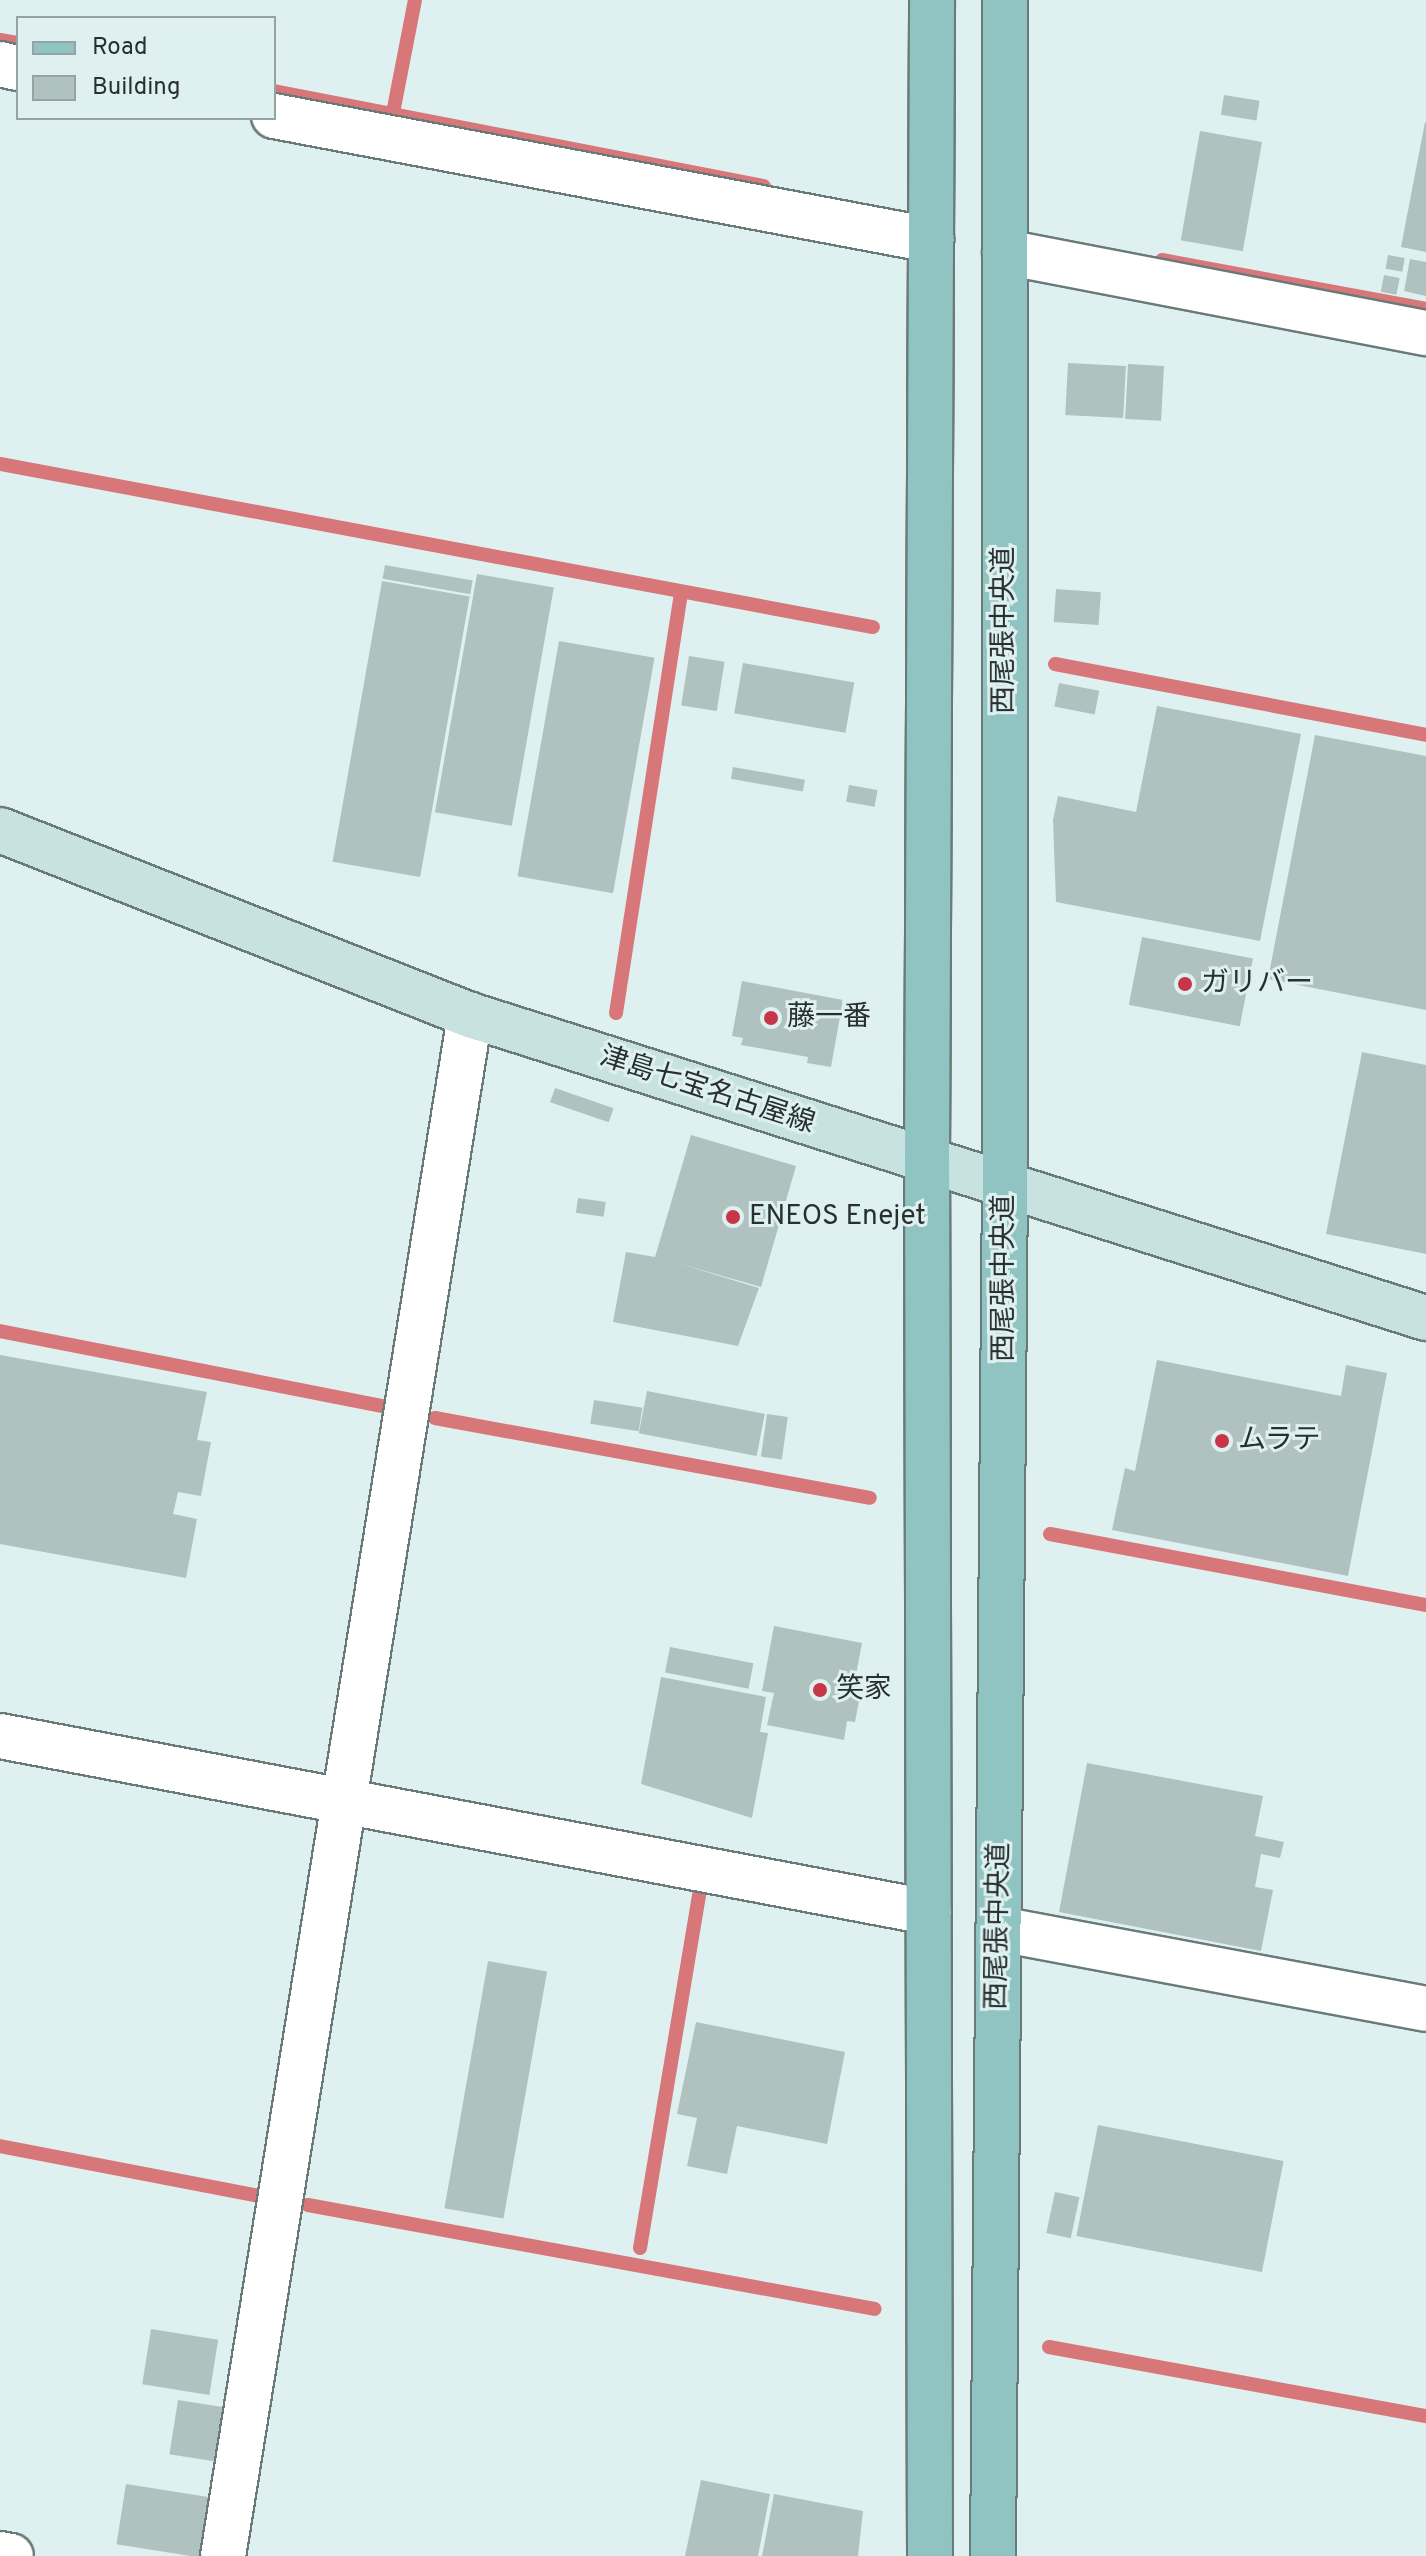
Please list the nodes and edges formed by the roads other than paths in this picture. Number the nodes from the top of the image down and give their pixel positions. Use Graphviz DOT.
graph roads {
  1 [pos="932,0"];
  2 [pos="1005,0"];
  3 [pos="276,116"];
  4 [pos="931,240"];
  5 [pos="1005,252"];
  6 [pos="1426,333"];
  7 [pos="0,830"];
  8 [pos="470,1015"];
  9 [pos="927,1161"];
  10 [pos="1005,1187"];
  11 [pos="1426,1318"];
  12 [pos="0,1736"];
  13 [pos="345,1802"];
  14 [pos="928,1912"];
  15 [pos="999,1929"];
  16 [pos="1426,2009"];
  17 [pos="0,2554"];
  18 [pos="11,2556"];
  19 [pos="223,2556"];
  20 [pos="930,2556"];
  21 [pos="993,2556"];
  1 -- 4 [label="main road"];
  2 -- 5 [label="main road, 西尾張中央道"];
  3 -- 4 [label="street"];
  4 -- 9 [label="main road"];
  5 -- 6 [label="street"];
  5 -- 10 [label="main road, 西尾張中央道"];
  7 -- 8 [label="main road, 津島七宝名古屋線"];
  8 -- 9 [label="main road, 津島七宝名古屋線"];
  8 -- 13 [label="street"];
  9 -- 10 [label="main road, 津島七宝名古屋線"];
  9 -- 14 [label="main road"];
  10 -- 11 [label="main road, 津島七宝名古屋線"];
  10 -- 15 [label="main road, 西尾張中央道"];
  12 -- 13 [label="street"];
  13 -- 14 [label="street"];
  13 -- 19 [label="street"];
  14 -- 20 [label="main road"];
  15 -- 16 [label="street"];
  15 -- 21 [label="main road, 西尾張中央道"];
  17 -- 18 [label="street"];
}
